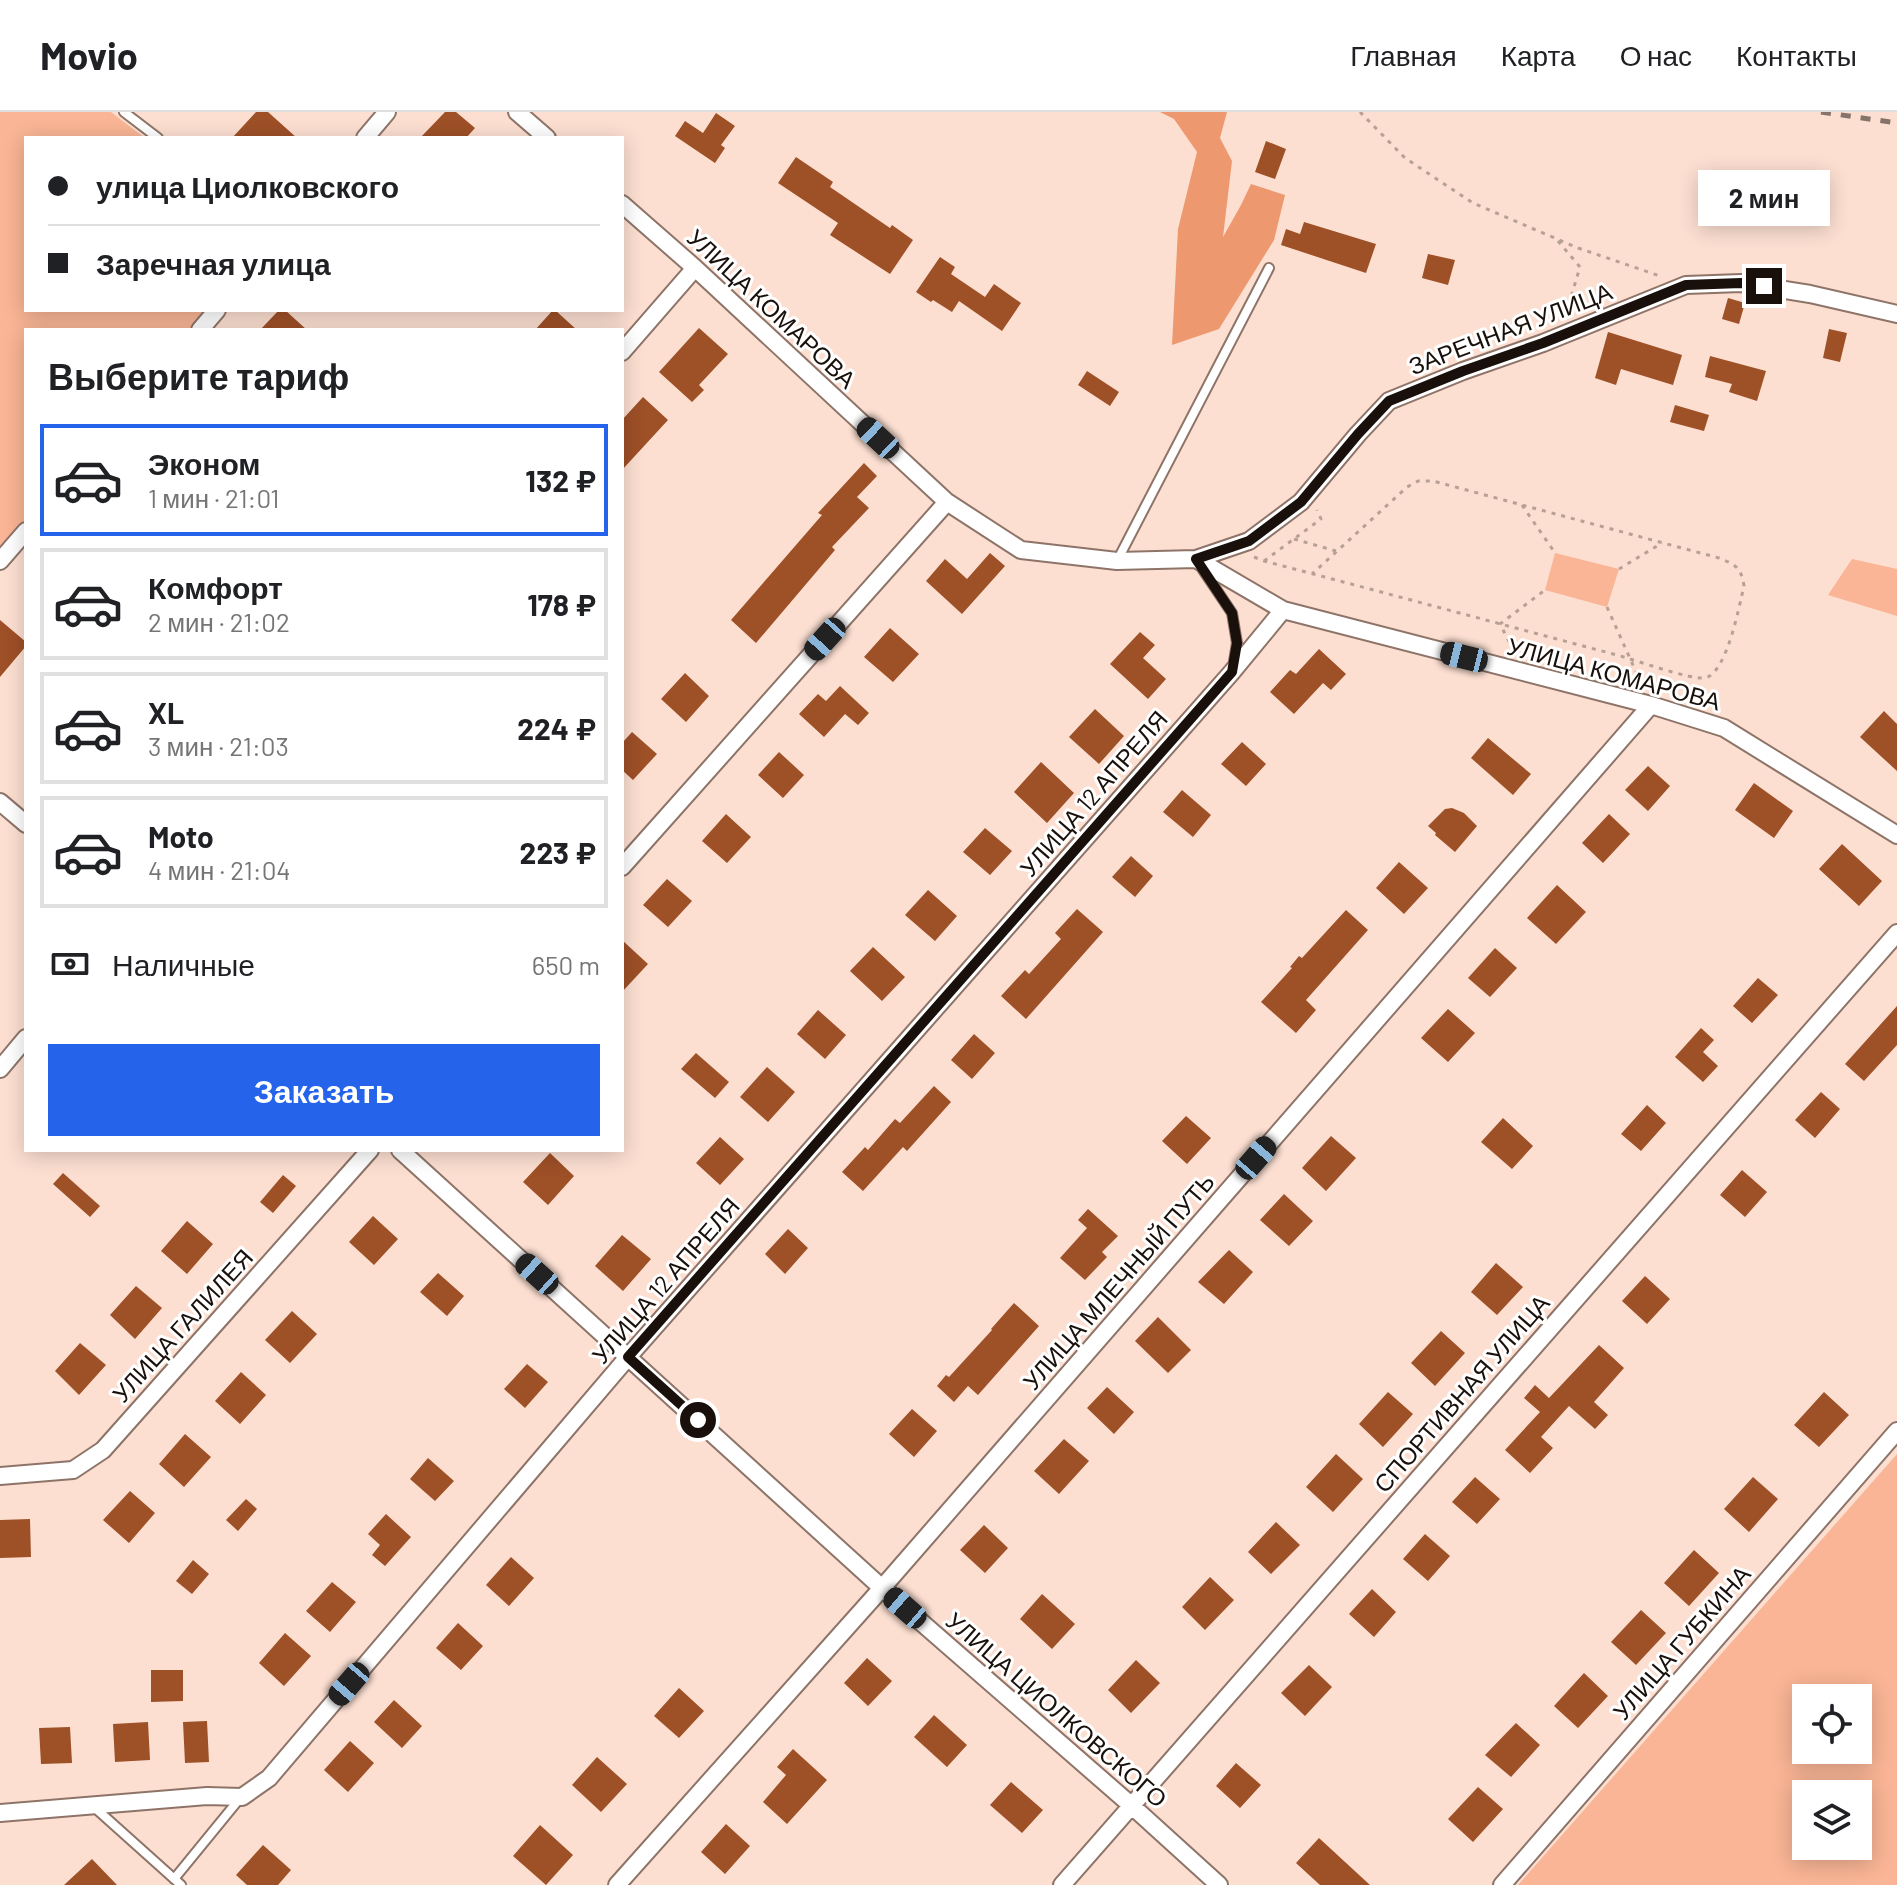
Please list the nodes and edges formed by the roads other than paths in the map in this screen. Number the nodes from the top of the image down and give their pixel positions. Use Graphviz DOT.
graph roads {
  1 [pos="124,112"];
  2 [pos="387,112"];
  3 [pos="517,112"];
  4 [pos="155,136"];
  5 [pos="367,136"];
  6 [pos="545,136"];
  7 [pos="624,206"];
  8 [pos="695,268"];
  9 [pos="1269,268"];
  10 [pos="215,312"];
  11 [pos="1897,314"];
  12 [pos="202,328"];
  13 [pos="624,350"];
  14 [pos="947,502"];
  15 [pos="24,533"];
  16 [pos="1196,559"];
  17 [pos="0,561"];
  18 [pos="1117,561"];
  19 [pos="1283,610"];
  20 [pos="1232,672"];
  21 [pos="1651,705"];
  22 [pos="0,802"];
  23 [pos="24,822"];
  24 [pos="1897,835"];
  25 [pos="624,865"];
  26 [pos="1897,933"];
  27 [pos="24,1040"];
  28 [pos="0,1069"];
  29 [pos="368,1152"];
  30 [pos="402,1152"];
  31 [pos="628,1357"];
  32 [pos="1897,1431"];
  33 [pos="0,1476"];
  34 [pos="882,1588"];
  35 [pos="242,1797"];
  36 [pos="93,1806"];
  37 [pos="1132,1806"];
  38 [pos="0,1813"];
  39 [pos="178,1882"];
  40 [pos="617,1885"];
  41 [pos="1062,1885"];
  42 [pos="1219,1885"];
  43 [pos="1502,1885"];
  1 -- 4 [label="lane"];
  2 -- 5 [label="street"];
  3 -- 6 [label="street"];
  7 -- 8 [label="street, УЛИЦА КОМАРОВА"];
  8 -- 13 [label="street"];
  8 -- 14 [label="street, УЛИЦА КОМАРОВА"];
  9 -- 18 [label="lane"];
  10 -- 12 [label="street"];
  11 -- 16 [label="street, ЗАРЕЧНАЯ УЛИЦА"];
  14 -- 18 [label="street, УЛИЦА КОМАРОВА"];
  14 -- 25 [label="street"];
  15 -- 17 [label="street"];
  16 -- 18 [label="street, УЛИЦА КОМАРОВА"];
  16 -- 19 [label="street, УЛИЦА КОМАРОВА"];
  16 -- 20 [label="lane"];
  19 -- 20 [label="street, УЛИЦА 12 АПРЕЛЯ"];
  19 -- 21 [label="street, УЛИЦА КОМАРОВА"];
  20 -- 31 [label="street, УЛИЦА 12 АПРЕЛЯ"];
  21 -- 24 [label="street, УЛИЦА КОМАРОВА"];
  21 -- 34 [label="street, УЛИЦА МЛЕЧНЫЙ ПУТЬ"];
  22 -- 23 [label="street"];
  26 -- 37 [label="street, СПОРТИВНАЯ УЛИЦА"];
  27 -- 28 [label="street"];
  29 -- 33 [label="street, УЛИЦА ГАЛИЛЕЯ"];
  30 -- 31 [label="street, УЛИЦА ЦИОЛКОВСКОГО"];
  31 -- 34 [label="street, УЛИЦА ЦИОЛКОВСКОГО"];
  31 -- 35 [label="street, УЛИЦА 12 АПРЕЛЯ"];
  32 -- 43 [label="street, УЛИЦА ГУБКИНА"];
  34 -- 37 [label="street, УЛИЦА ЦИОЛКОВСКОГО"];
  34 -- 40 [label="street, УЛИЦА МЛЕЧНЫЙ ПУТЬ"];
  35 -- 36 [label="street"];
  35 -- 39 [label="lane"];
  36 -- 38 [label="street"];
  36 -- 39 [label="lane"];
  37 -- 41 [label="street, СПОРТИВНАЯ УЛИЦА"];
  37 -- 42 [label="street, УЛИЦА ЦИОЛКОВСКОГО"];
}
